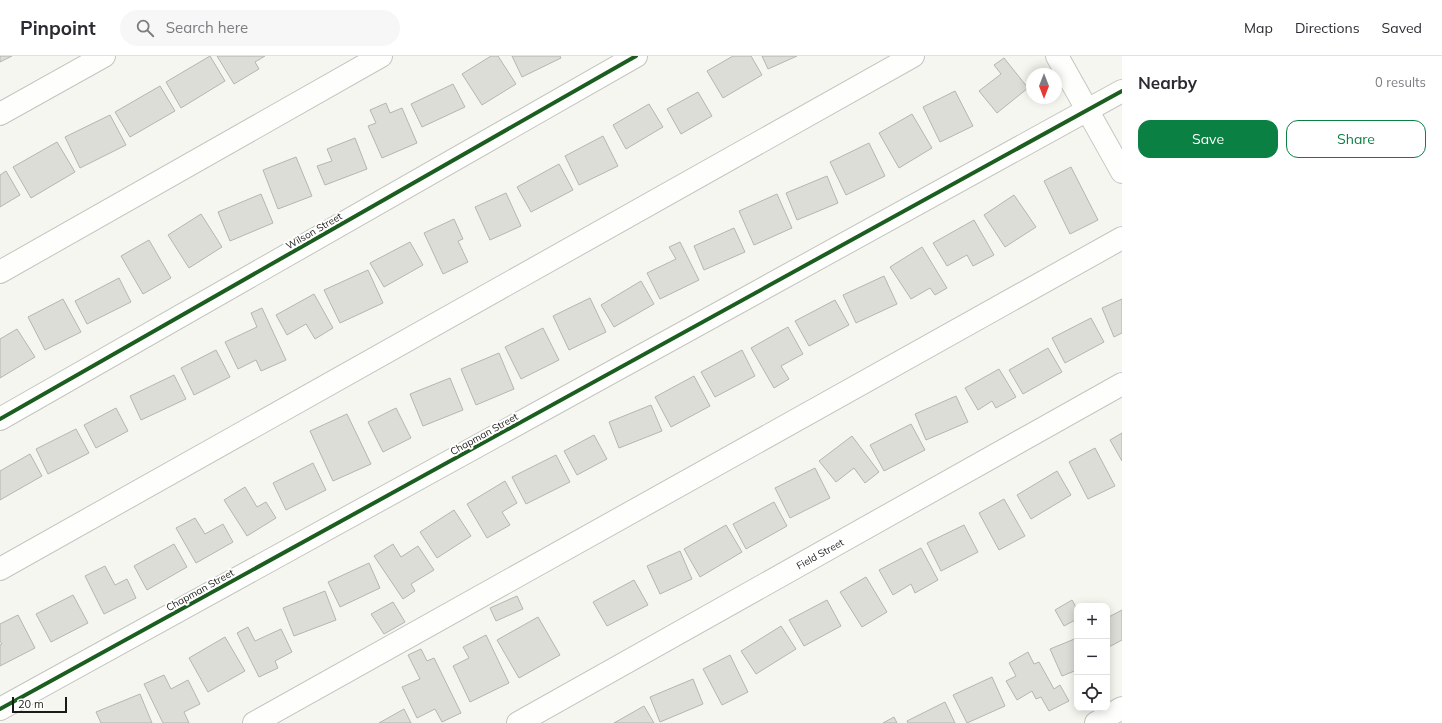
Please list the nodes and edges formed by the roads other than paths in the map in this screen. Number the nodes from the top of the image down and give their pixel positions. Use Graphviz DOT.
graph roads {
  1 [pos="104,56"];
  2 [pos="381,56"];
  3 [pos="636,56"];
  4 [pos="913,56"];
  5 [pos="1057,56"];
  6 [pos="1122,91"];
  7 [pos="1088,111"];
  8 [pos="0,114"];
  9 [pos="1122,172"];
  10 [pos="1122,238"];
  11 [pos="0,272"];
  12 [pos="1122,384"];
  13 [pos="0,419"];
  14 [pos="0,569"];
  15 [pos="1122,708"];
  16 [pos="0,709"];
  17 [pos="254,723"];
  18 [pos="518,723"];
  19 [pos="1096,723"];
  1 -- 8 [label="street"];
  2 -- 11 [label="street"];
  3 -- 13 [label="street, Wilson Street"];
  4 -- 14 [label="street"];
  5 -- 7 [label="street"];
  6 -- 7 [label="street, Chapman Street"];
  7 -- 9 [label="street"];
  7 -- 16 [label="street, Chapman Street"];
  10 -- 17 [label="street"];
  12 -- 18 [label="street, Field Street"];
  15 -- 19 [label="street"];
}
